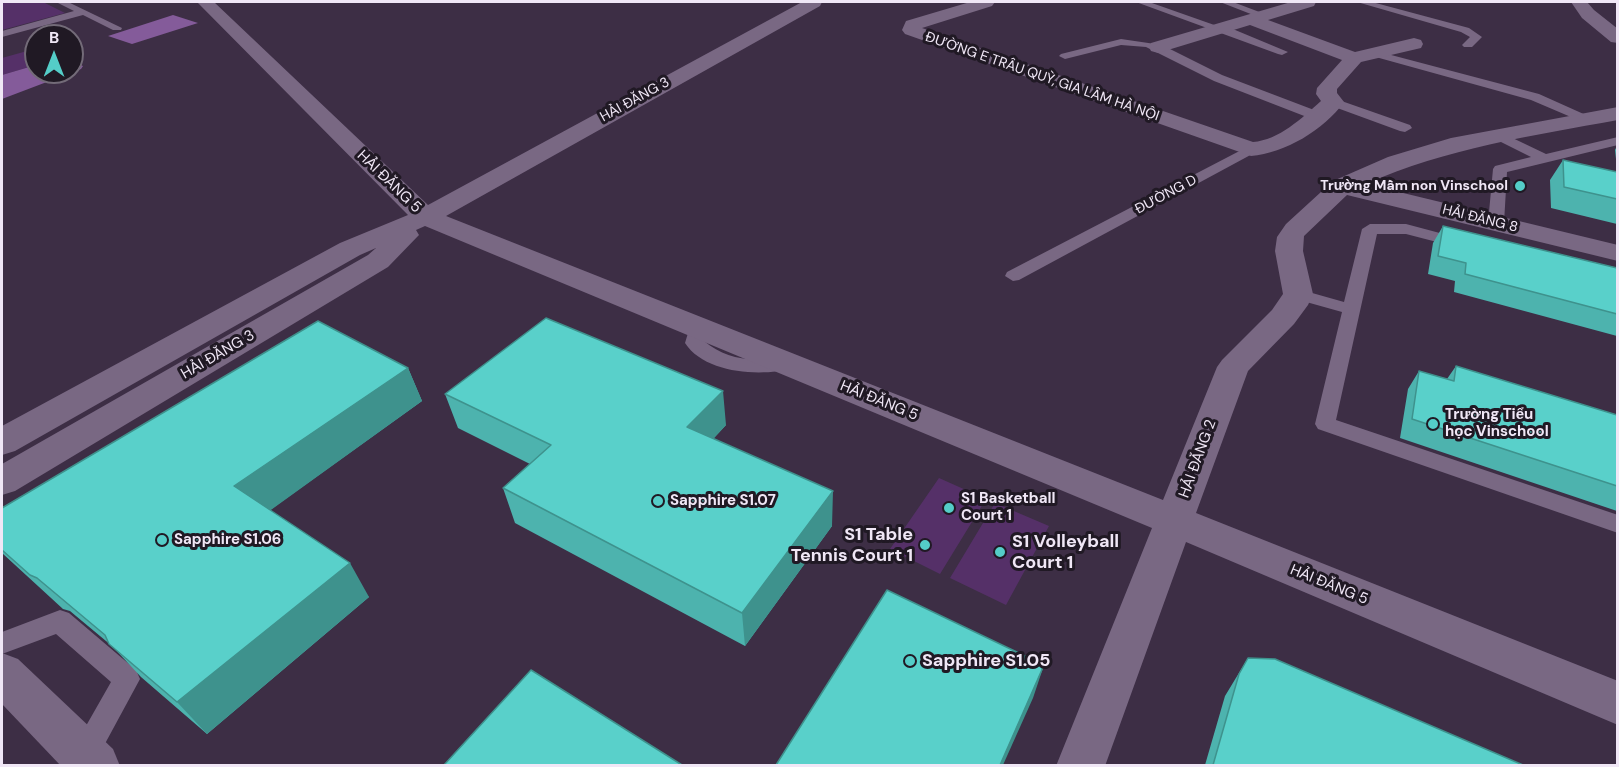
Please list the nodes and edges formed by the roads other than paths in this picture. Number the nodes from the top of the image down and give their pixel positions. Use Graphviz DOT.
graph roads {
  1 [pos="61,2"];
  2 [pos="205,2"];
  3 [pos="986,2"];
  4 [pos="1141,2"];
  5 [pos="1225,2"];
  6 [pos="1308,2"];
  7 [pos="1362,2"];
  8 [pos="1579,2"];
  9 [pos="806,3"];
  10 [pos="84,12"];
  11 [pos="1259,18"];
  12 [pos="117,28"];
  13 [pos="1221,29"];
  14 [pos="2,34"];
  15 [pos="1615,34"];
  16 [pos="1414,44"];
  17 [pos="1468,45"];
  18 [pos="1158,47"];
  19 [pos="1282,52"];
  20 [pos="1376,54"];
  21 [pos="1065,56"];
  22 [pos="1354,58"];
  23 [pos="1333,102"];
  24 [pos="1617,113"];
  25 [pos="1317,116"];
  26 [pos="1590,120"];
  27 [pos="1405,128"];
  28 [pos="1500,136"];
  29 [pos="1617,141"];
  30 [pos="1251,149"];
  31 [pos="1545,159"];
  32 [pos="1342,186"];
  33 [pos="425,218"];
  34 [pos="1496,223"];
  35 [pos="1473,246"];
  36 [pos="1617,253"];
  37 [pos="1013,276"];
  38 [pos="1298,294"];
  39 [pos="1352,309"];
  40 [pos="2,442"];
  41 [pos="2,481"];
  42 [pos="1175,521"];
  43 [pos="1617,524"];
  44 [pos="2,643"];
  45 [pos="2,674"];
  46 [pos="1617,703"];
  47 [pos="90,760"];
  48 [pos="1080,765"];
  1 -- 10 [label="lane"];
  2 -- 33 [label="street, HẢI ĐĂNG 5"];
  3 -- 30 [label="street, ĐƯỜNG E TRÂU QUỲ, GIA LÂM HÀ NỘI"];
  4 -- 13 [label="lane"];
  5 -- 11 [label="lane"];
  6 -- 11 [label="street"];
  7 -- 17 [label="lane"];
  8 -- 15 [label="street"];
  9 -- 33 [label="street, HẢI ĐĂNG 3"];
  10 -- 12 [label="lane"];
  10 -- 14 [label="lane"];
  11 -- 13 [label="street"];
  11 -- 22 [label="street"];
  13 -- 18 [label="street"];
  13 -- 19 [label="lane"];
  16 -- 20 [label="street"];
  18 -- 21 [label="lane"];
  18 -- 25 [label="lane"];
  20 -- 22 [label="street"];
  20 -- 26 [label="lane"];
  22 -- 23 [label="street"];
  23 -- 25 [label="street, ĐƯỜNG D"];
  23 -- 27 [label="lane"];
  24 -- 26 [label="street"];
  25 -- 30 [label="street, ĐƯỜNG D"];
  26 -- 28 [label="street"];
  28 -- 31 [label="lane"];
  28 -- 32 [label="street"];
  29 -- 31 [label="lane"];
  30 -- 37 [label="lane, ĐƯỜNG D"];
  31 -- 34 [label="lane"];
  32 -- 34 [label="street, HẢI ĐĂNG 8"];
  32 -- 38 [label="street"];
  33 -- 40 [label="street, HẢI ĐĂNG 3"];
  33 -- 41 [label="street, HẢI ĐĂNG 3"];
  33 -- 42 [label="street, HẢI ĐĂNG 5"];
  34 -- 36 [label="street, HẢI ĐĂNG 8"];
  35 -- 39 [label="lane"];
  38 -- 39 [label="lane"];
  38 -- 42 [label="street, HẢI ĐĂNG 2"];
  39 -- 43 [label="lane"];
  42 -- 46 [label="street, HẢI ĐĂNG 5"];
  42 -- 48 [label="street, HẢI ĐĂNG 2"];
  44 -- 47 [label="lane"];
  45 -- 47 [label="street"];
}
